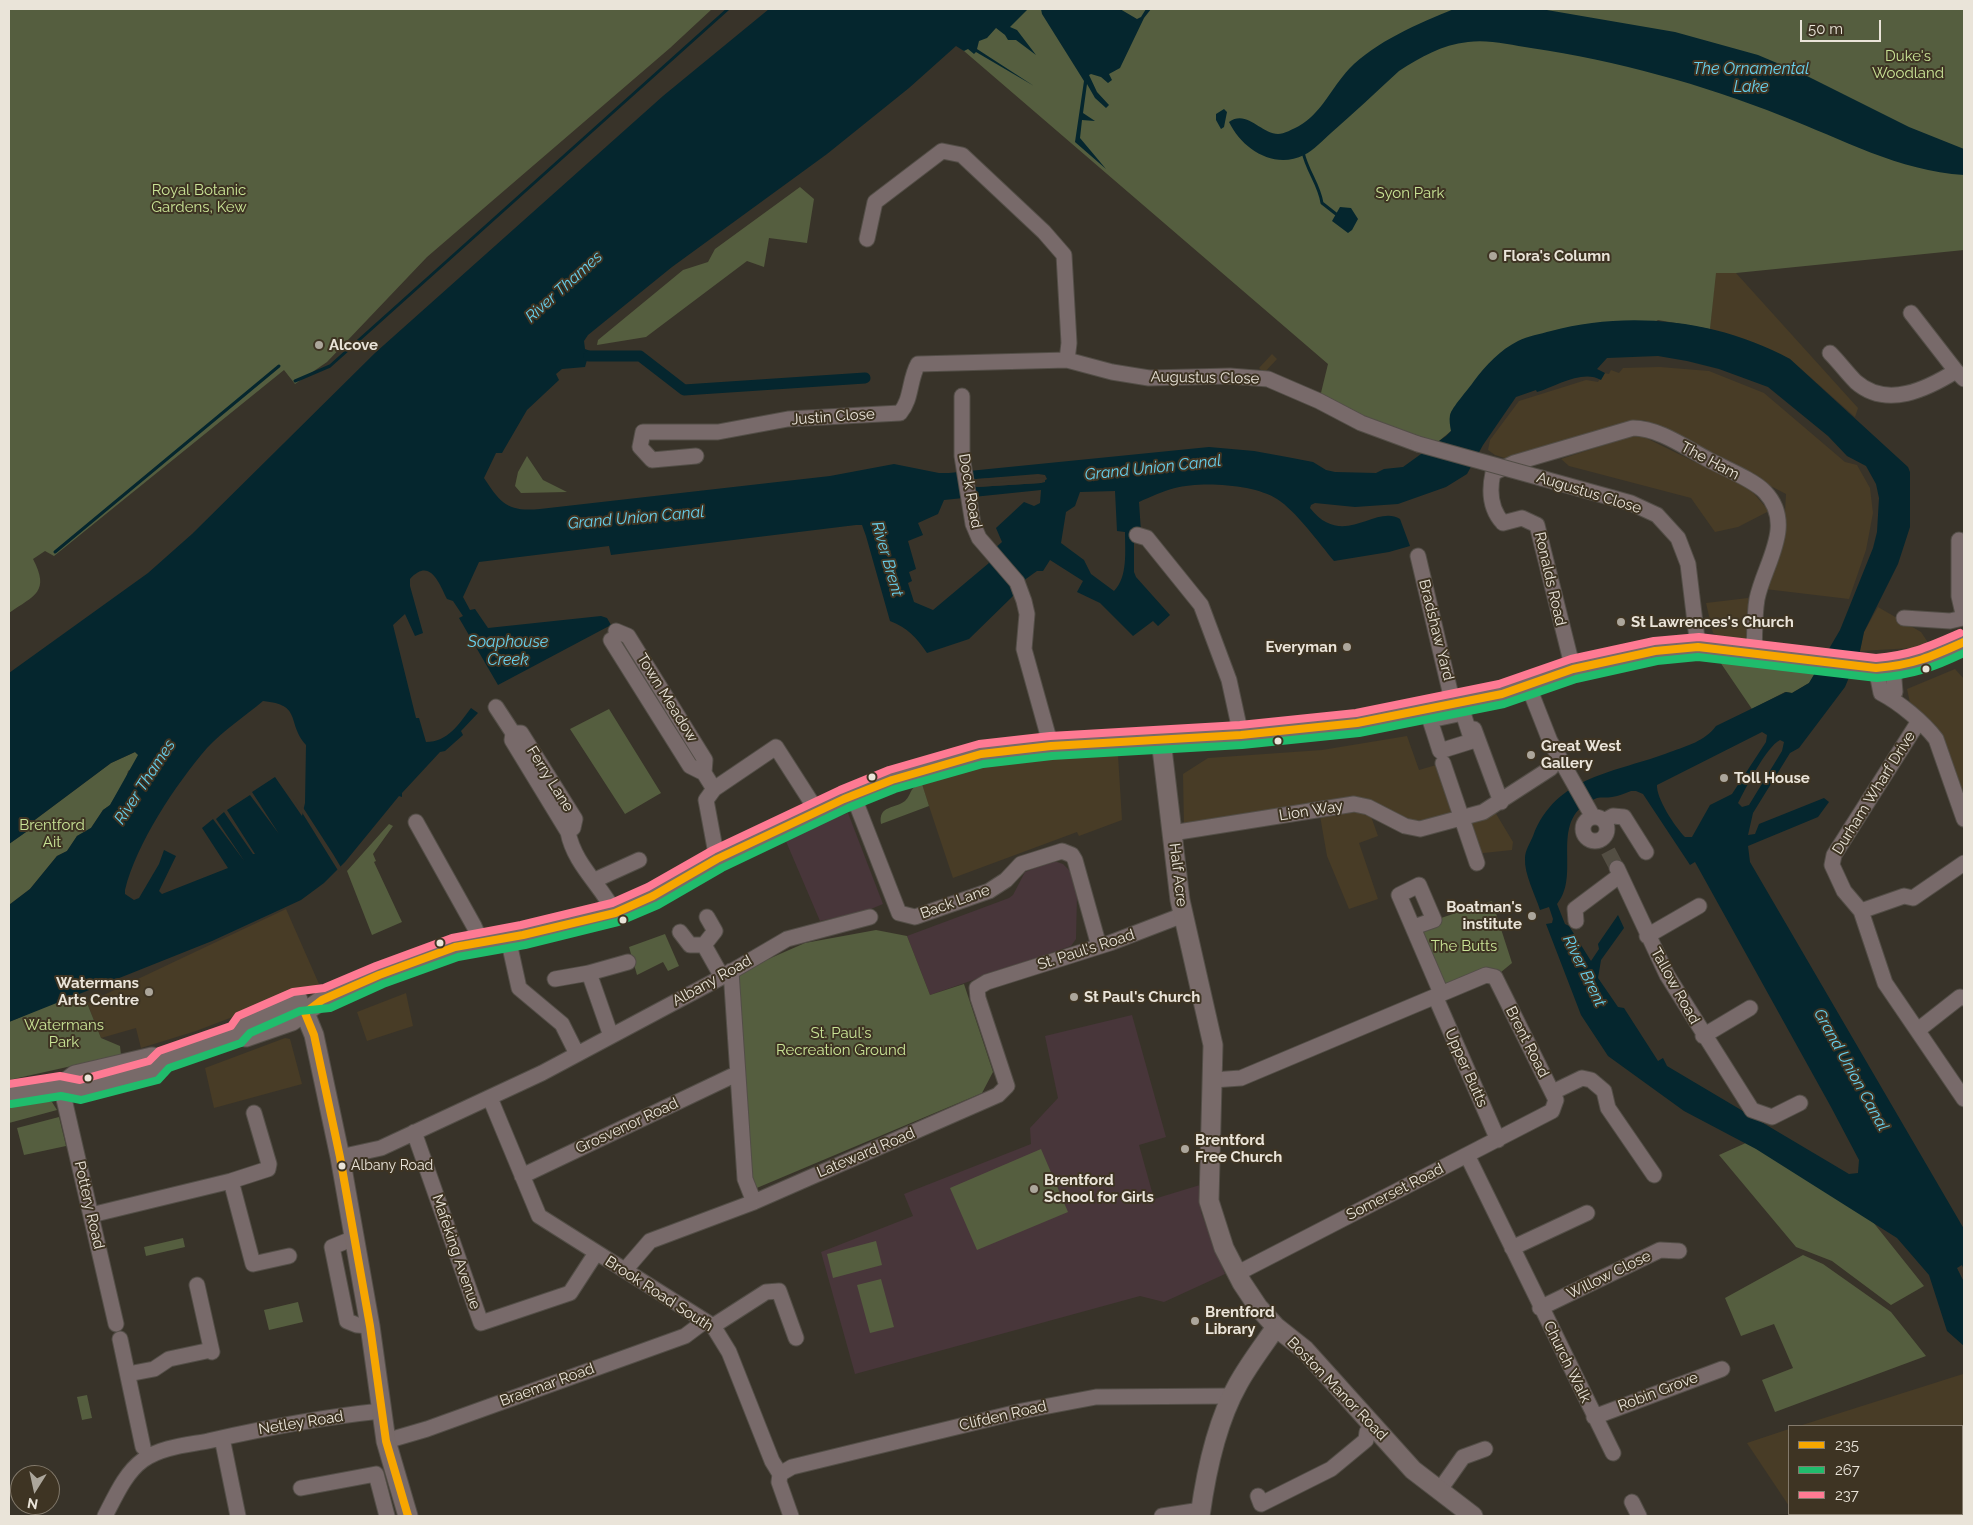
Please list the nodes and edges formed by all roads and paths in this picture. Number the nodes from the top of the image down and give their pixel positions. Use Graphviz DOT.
graph roads {
  1 [pos="867,239"];
  2 [pos="1911,313"];
  3 [pos="1830,353"];
  4 [pos="1067,360"];
  5 [pos="1960,375"];
  6 [pos="962,396"];
  7 [pos="696,456"];
  8 [pos="1498,524"];
  9 [pos="1137,535"];
  10 [pos="1959,540"];
  11 [pos="1418,556"];
  12 [pos="1904,618"];
  13 [pos="1964,618"];
  14 [pos="613,635"];
  15 [pos="1964,642"];
  16 [pos="1698,647"];
  17 [pos="1754,652"];
  18 [pos="1878,667"];
  19 [pos="1573,670"];
  20 [pos="1528,685"];
  21 [pos="1458,703"];
  22 [pos="496,707"];
  23 [pos="1919,721"];
  24 [pos="1241,735"];
  25 [pos="1161,740"];
  26 [pos="1051,746"];
  27 [pos="1443,763"];
  28 [pos="1551,768"];
  29 [pos="714,788"];
  30 [pos="853,795"];
  31 [pos="1501,802"];
  32 [pos="817,811"];
  33 [pos="1595,816"];
  34 [pos="1463,818"];
  35 [pos="1964,819"];
  36 [pos="416,822"];
  37 [pos="1172,832"];
  38 [pos="1646,852"];
  39 [pos="717,859"];
  40 [pos="639,860"];
  41 [pos="1477,863"];
  42 [pos="1964,863"];
  43 [pos="595,880"];
  44 [pos="1699,906"];
  45 [pos="1861,911"];
  46 [pos="615,913"];
  47 [pos="1183,915"];
  48 [pos="707,917"];
  49 [pos="870,917"];
  50 [pos="1576,921"];
  51 [pos="1414,927"];
  52 [pos="680,932"];
  53 [pos="1647,936"];
  54 [pos="508,938"];
  55 [pos="481,942"];
  56 [pos="704,945"];
  57 [pos="1099,946"];
  58 [pos="628,962"];
  59 [pos="589,973"];
  60 [pos="726,974"];
  61 [pos="555,978"];
  62 [pos="987,982"];
  63 [pos="1438,995"];
  64 [pos="1964,998"];
  65 [pos="322,1000"];
  66 [pos="288,1005"];
  67 [pos="1204,1008"];
  68 [pos="1750,1008"];
  69 [pos="305,1013"];
  70 [pos="1918,1030"];
  71 [pos="237,1034"];
  72 [pos="611,1036"];
  73 [pos="1703,1036"];
  74 [pos="577,1054"];
  75 [pos="732,1076"];
  76 [pos="1213,1080"];
  77 [pos="61,1086"];
  78 [pos="1553,1092"];
  79 [pos="9,1094"];
  80 [pos="490,1098"];
  81 [pos="1964,1099"];
  82 [pos="1800,1103"];
  83 [pos="1552,1111"];
  84 [pos="254,1113"];
  85 [pos="414,1132"];
  86 [pos="1498,1140"];
  87 [pos="1467,1155"];
  88 [pos="340,1157"];
  89 [pos="1654,1175"];
  90 [pos="522,1176"];
  91 [pos="231,1181"];
  92 [pos="754,1202"];
  93 [pos="1587,1213"];
  94 [pos="91,1215"];
  95 [pos="1512,1248"];
  96 [pos="1679,1251"];
  97 [pos="596,1253"];
  98 [pos="289,1256"];
  99 [pos="625,1270"];
  100 [pos="1238,1273"];
  101 [pos="197,1285"];
  102 [pos="1540,1308"];
  103 [pos="709,1324"];
  104 [pos="1276,1327"];
  105 [pos="796,1338"];
  106 [pos="1722,1369"];
  107 [pos="128,1374"];
  108 [pos="1232,1396"];
  109 [pos="381,1412"];
  110 [pos="1594,1417"];
  111 [pos="1373,1426"];
  112 [pos="222,1438"];
  113 [pos="386,1441"];
  114 [pos="143,1447"];
  115 [pos="1485,1449"];
  116 [pos="1613,1453"];
  117 [pos="780,1474"];
  118 [pos="301,1488"];
  119 [pos="1439,1490"];
  120 [pos="1258,1496"];
  121 [pos="1632,1502"];
  122 [pos="1466,1511"];
  123 [pos="1201,1513"];
  124 [pos="105,1516"];
  125 [pos="238,1516"];
  126 [pos="387,1516"];
  127 [pos="408,1516"];
  128 [pos="792,1516"];
  129 [pos="1162,1516"];
  130 [pos="1638,1516"];
  1 -- 4 [label="street"];
  2 -- 5 [label="street"];
  3 -- 5 [label="street"];
  4 -- 7 [label="street, Justin Close"];
  4 -- 16 [label="street, Augustus Close, bridge"];
  6 -- 26 [label="street, Dock Road"];
  8 -- 17 [label="street, The Ham"];
  8 -- 19 [label="street, Ronalds Road"];
  9 -- 24 [label="street"];
  10 -- 13 [label="street"];
  11 -- 21 [label="street, Bradshaw Yard"];
  12 -- 13 [label="street"];
  14 -- 29 [label="street, Town Meadow"];
  15 -- 18 [label="main road"];
  16 -- 17 [label="main road"];
  16 -- 19 [label="main road"];
  17 -- 18 [label="main road"];
  18 -- 23 [label="street"];
  19 -- 20 [label="main road"];
  20 -- 21 [label="main road"];
  20 -- 33 [label="street"];
  21 -- 24 [label="main road"];
  21 -- 31 [label="street, Bradshaw Yard"];
  22 -- 43 [label="street, Ferry Lane"];
  23 -- 35 [label="street"];
  23 -- 45 [label="street, Durham Wharf Drive"];
  24 -- 25 [label="main road"];
  25 -- 26 [label="main road"];
  25 -- 37 [label="main road, Half Acre"];
  26 -- 30 [label="main road"];
  27 -- 34 [label="street"];
  28 -- 31 [label="street, Lion Way"];
  29 -- 32 [label="street"];
  29 -- 39 [label="street"];
  30 -- 32 [label="main road"];
  30 -- 57 [label="street, Back Lane"];
  31 -- 34 [label="street, Lion Way"];
  32 -- 39 [label="main road"];
  33 -- 33 [label="street"];
  33 -- 38 [label="street"];
  34 -- 37 [label="street, Lion Way"];
  34 -- 41 [label="street"];
  36 -- 55 [label="street"];
  37 -- 47 [label="main road, Half Acre"];
  39 -- 46 [label="main road"];
  40 -- 43 [label="street"];
  42 -- 45 [label="street"];
  43 -- 46 [label="street, Ferry Lane"];
  44 -- 53 [label="street, Tallow Road"];
  45 -- 70 [label="street, Durham Wharf Drive"];
  46 -- 54 [label="main road"];
  47 -- 57 [label="street, St. Paul's Road"];
  47 -- 67 [label="main road, Half Acre"];
  48 -- 56 [label="street"];
  49 -- 60 [label="street, Albany Road"];
  50 -- 53 [label="street, Tallow Road"];
  51 -- 63 [label="street"];
  52 -- 56 [label="street"];
  53 -- 73 [label="street, Tallow Road"];
  54 -- 55 [label="main road"];
  54 -- 74 [label="street"];
  55 -- 65 [label="main road"];
  56 -- 60 [label="street"];
  57 -- 62 [label="street, St. Paul's Road"];
  58 -- 59 [label="street"];
  59 -- 61 [label="street"];
  59 -- 72 [label="street"];
  60 -- 72 [label="street, Albany Road"];
  60 -- 92 [label="street"];
  62 -- 92 [label="street, Lateward Road"];
  63 -- 76 [label="street"];
  63 -- 78 [label="street, Brent Road"];
  63 -- 86 [label="street, Upper Butts"];
  64 -- 70 [label="street"];
  65 -- 66 [label="main road"];
  65 -- 69 [label="main road"];
  66 -- 69 [label="main road"];
  66 -- 71 [label="main road"];
  67 -- 76 [label="main road, Boston Manor Road"];
  68 -- 73 [label="street, Tallow Road"];
  69 -- 71 [label="main road"];
  69 -- 88 [label="main road"];
  70 -- 81 [label="street, Durham Wharf Drive"];
  71 -- 77 [label="main road"];
  72 -- 74 [label="street, Albany Road"];
  73 -- 82 [label="street, Tallow Road"];
  74 -- 80 [label="street, Albany Road"];
  75 -- 90 [label="street, Grosvenor Road"];
  76 -- 100 [label="main road, Boston Manor Road"];
  77 -- 79 [label="main road"];
  77 -- 94 [label="street, Pottery Road"];
  78 -- 83 [label="street, Brent Road"];
  78 -- 89 [label="street"];
  80 -- 85 [label="street, Albany Road"];
  80 -- 90 [label="street, Brook Road South"];
  83 -- 86 [label="street, Somerset Road"];
  84 -- 91 [label="street"];
  85 -- 88 [label="street, Albany Road"];
  85 -- 97 [label="street, Mafeking Avenue"];
  86 -- 87 [label="street, Somerset Road"];
  87 -- 95 [label="street"];
  87 -- 100 [label="street, Somerset Road"];
  88 -- 109 [label="main road"];
  90 -- 97 [label="street, Brook Road South"];
  91 -- 94 [label="street"];
  91 -- 98 [label="street"];
  92 -- 99 [label="street, Lateward Road"];
  93 -- 95 [label="street"];
  94 -- 107 [label="street, Pottery Road"];
  95 -- 102 [label="street, Church Walk"];
  96 -- 102 [label="street, Willow Close"];
  97 -- 99 [label="street, Brook Road South"];
  99 -- 103 [label="street, Brook Road South"];
  100 -- 104 [label="main road, Boston Manor Road"];
  101 -- 107 [label="street"];
  102 -- 110 [label="street, Church Walk"];
  103 -- 105 [label="street, Braemar Road"];
  103 -- 113 [label="street, Braemar Road"];
  103 -- 117 [label="street, Brook Road South"];
  104 -- 108 [label="main road"];
  104 -- 111 [label="main road, Boston Manor Road"];
  106 -- 110 [label="street, Robin Grove"];
  107 -- 114 [label="street, Pottery Road"];
  108 -- 117 [label="street, Clifden Road"];
  108 -- 123 [label="main road"];
  109 -- 112 [label="street, Netley Road"];
  109 -- 113 [label="main road"];
  110 -- 116 [label="street, Church Walk"];
  111 -- 119 [label="main road, Boston Manor Road"];
  111 -- 120 [label="street"];
  112 -- 124 [label="street, Netley Road"];
  112 -- 125 [label="street"];
  113 -- 127 [label="main road"];
  115 -- 119 [label="street"];
  117 -- 128 [label="street, Brook Road South"];
  118 -- 126 [label="street"];
  119 -- 122 [label="main road, Boston Manor Road"];
  121 -- 130 [label="street"];
  123 -- 129 [label="street"];
}
